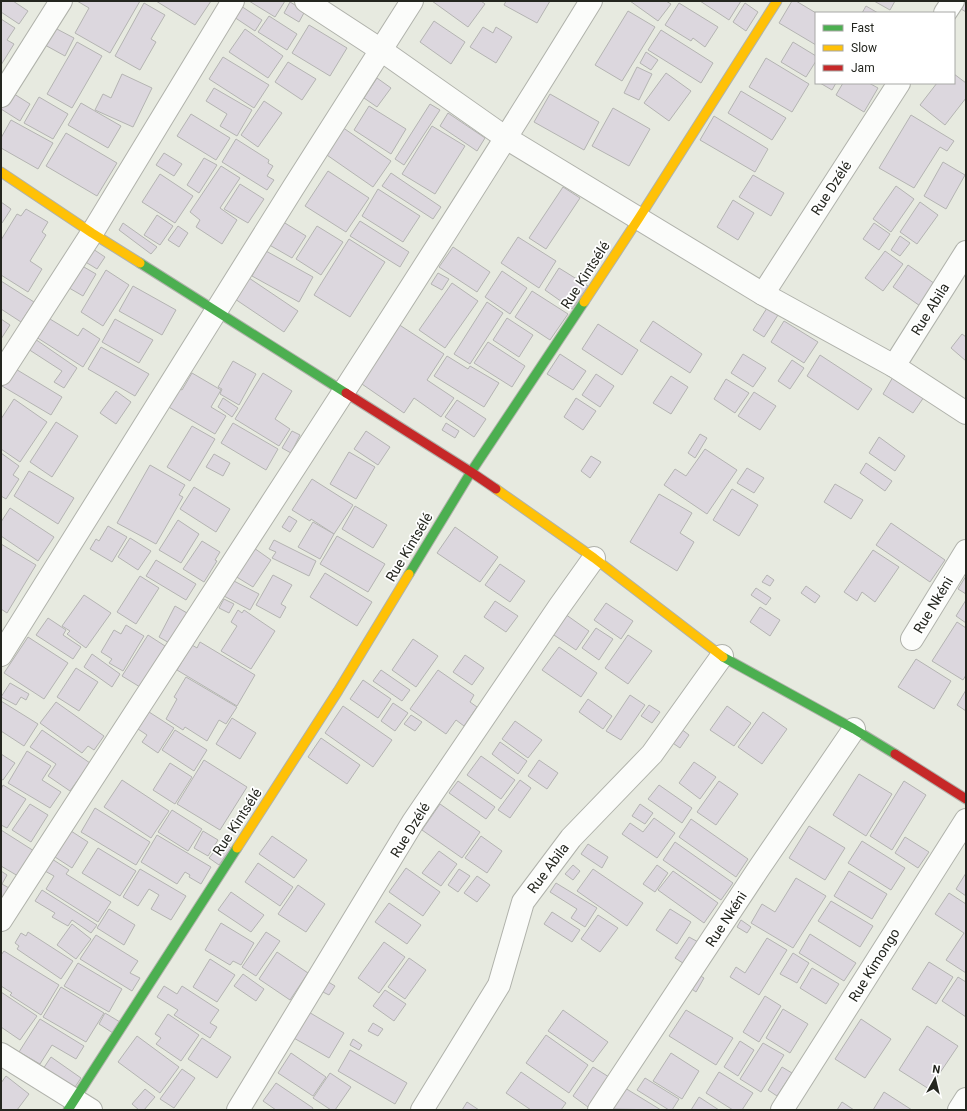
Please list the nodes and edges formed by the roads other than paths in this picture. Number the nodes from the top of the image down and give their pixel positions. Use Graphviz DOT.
graph roads {
  1 [pos="61,1"];
  2 [pos="234,1"];
  3 [pos="306,1"];
  4 [pos="412,1"];
  5 [pos="591,1"];
  6 [pos="777,1"];
  7 [pos="953,1"];
  8 [pos="946,12"];
  9 [pos="381,50"];
  10 [pos="898,84"];
  11 [pos="1,96"];
  12 [pos="506,138"];
  13 [pos="1,172"];
  14 [pos="639,218"];
  15 [pos="92,233"];
  16 [pos="966,252"];
  17 [pos="763,294"];
  18 [pos="217,311"];
  19 [pos="894,366"];
  20 [pos="1,374"];
  21 [pos="344,392"];
  22 [pos="966,413"];
  23 [pos="471,472"];
  24 [pos="966,551"];
  25 [pos="594,558"];
  26 [pos="912,639"];
  27 [pos="1,655"];
  28 [pos="722,656"];
  29 [pos="854,729"];
  30 [pos="966,799"];
  31 [pos="966,820"];
  32 [pos="1,920"];
  33 [pos="1,1054"];
  34 [pos="966,1099"];
  35 [pos="78,1107"];
  36 [pos="238,1110"];
  37 [pos="422,1110"];
  38 [pos="599,1110"];
  39 [pos="782,1110"];
  40 [pos="959,1110"];
  1 -- 11 [label="street"];
  2 -- 15 [label="street"];
  3 -- 9 [label="street"];
  4 -- 9 [label="street"];
  5 -- 12 [label="street"];
  6 -- 14 [label="street, Rue Kintsélé"];
  7 -- 8 [label="street"];
  9 -- 12 [label="street"];
  9 -- 18 [label="street"];
  10 -- 17 [label="street, Rue Dzélé"];
  12 -- 14 [label="street"];
  12 -- 21 [label="street"];
  13 -- 15 [label="street"];
  14 -- 17 [label="street"];
  14 -- 23 [label="street, Rue Kintsélé"];
  15 -- 18 [label="street"];
  15 -- 20 [label="street"];
  16 -- 19 [label="street, Rue Abila"];
  17 -- 19 [label="street"];
  18 -- 21 [label="street"];
  18 -- 27 [label="street"];
  19 -- 22 [label="street"];
  21 -- 23 [label="street"];
  21 -- 32 [label="street"];
  23 -- 25 [label="street"];
  23 -- 35 [label="street, Rue Kintsélé"];
  24 -- 26 [label="street, Rue Nkéni"];
  25 -- 28 [label="street"];
  25 -- 36 [label="street, Rue Dzélé"];
  28 -- 29 [label="street"];
  28 -- 37 [label="street, Rue Abila"];
  29 -- 30 [label="street"];
  29 -- 38 [label="street, Rue Nkéni"];
  31 -- 39 [label="street, Rue Kimongo"];
  33 -- 35 [label="street"];
  34 -- 40 [label="street"];
}
